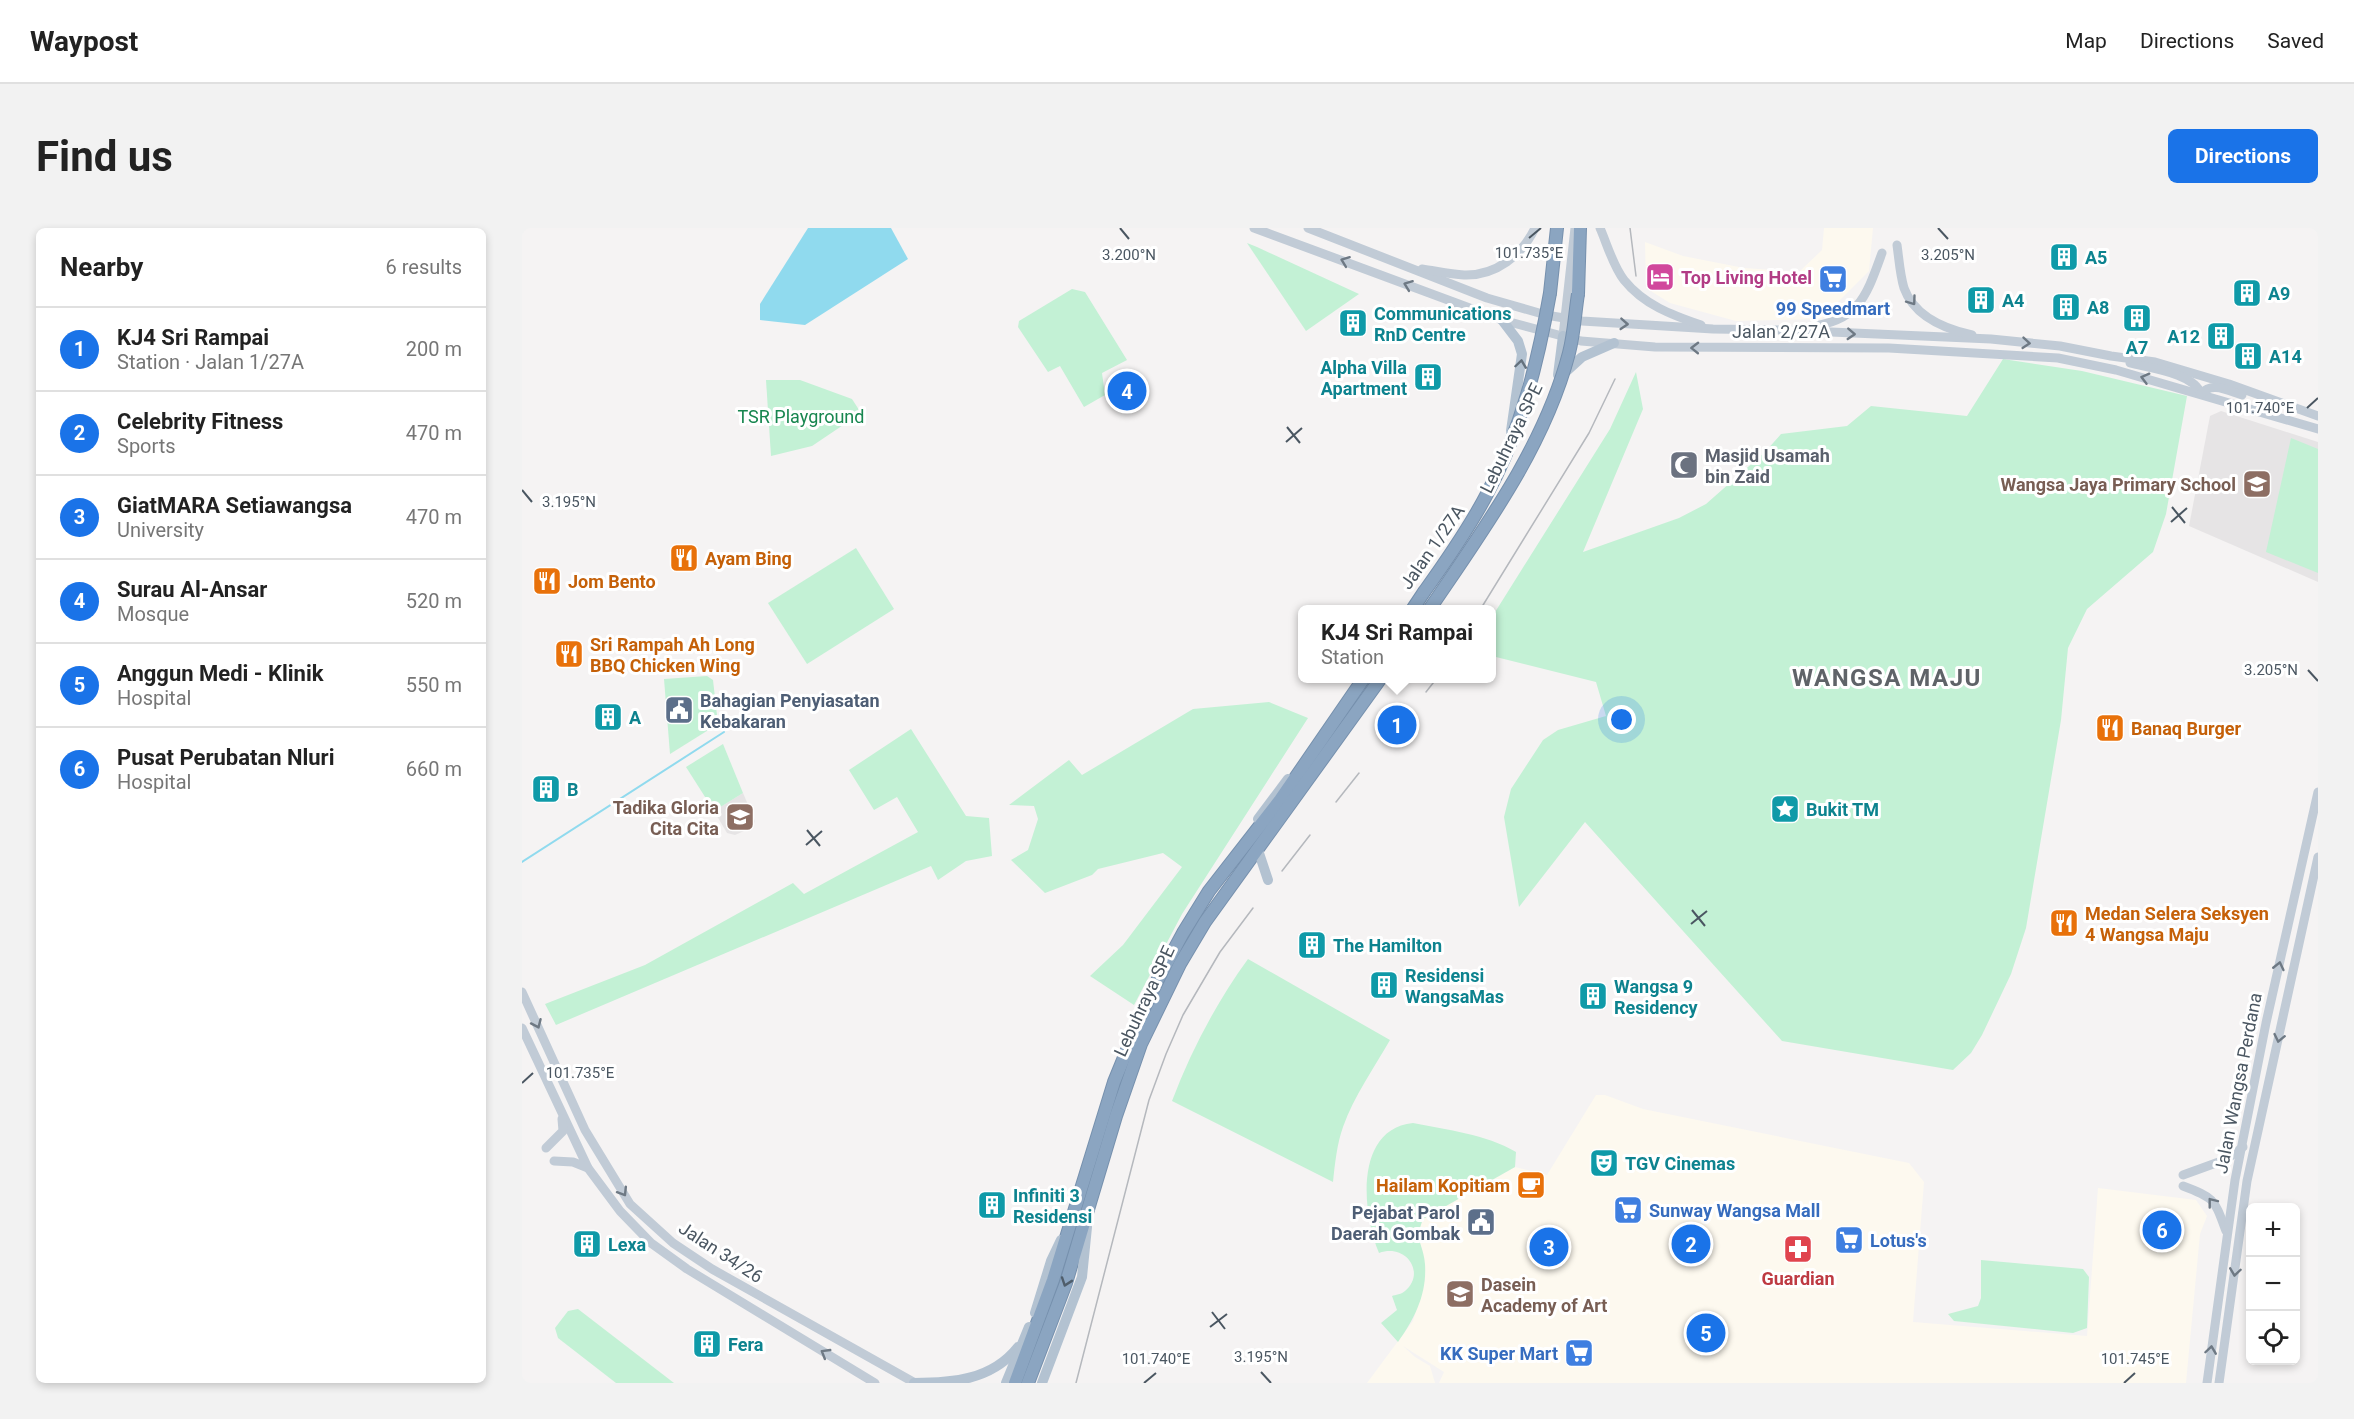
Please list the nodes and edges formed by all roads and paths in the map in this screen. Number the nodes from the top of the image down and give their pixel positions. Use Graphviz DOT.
graph roads {
  1 [pos="1255,228"];
  2 [pos="1308,228"];
  3 [pos="1536,228"];
  4 [pos="1556,228"];
  5 [pos="1575,228"];
  6 [pos="1580,228"];
  7 [pos="1600,228"];
  8 [pos="1897,245"];
  9 [pos="1882,253"];
  10 [pos="1410,268"];
  11 [pos="1548,296"];
  12 [pos="1568,300"];
  13 [pos="1546,315"];
  14 [pos="1566,318"];
  15 [pos="1502,320"];
  16 [pos="1713,329"];
  17 [pos="1785,330"];
  18 [pos="1543,331"];
  19 [pos="1563,336"];
  20 [pos="1991,339"];
  21 [pos="1614,344"];
  22 [pos="2110,356"];
  23 [pos="1558,379"];
  24 [pos="2201,394"];
  25 [pos="2274,402"];
  26 [pos="2318,416"];
  27 [pos="2318,429"];
  28 [pos="1507,464"];
  29 [pos="1413,605"];
  30 [pos="1413,605"];
  31 [pos="1432,605"];
  32 [pos="1437,605"];
  33 [pos="1358,683"];
  34 [pos="1359,683"];
  35 [pos="1379,683"];
  36 [pos="1379,683"];
  37 [pos="2318,792"];
  38 [pos="1259,854"];
  39 [pos="2318,857"];
  40 [pos="1268,880"];
  41 [pos="522,992"];
  42 [pos="522,1028"];
  43 [pos="560,1110"];
  44 [pos="2243,1147"];
  45 [pos="546,1148"];
  46 [pos="554,1161"];
  47 [pos="588,1168"];
  48 [pos="2184,1175"];
  49 [pos="2182,1186"];
  50 [pos="2226,1233"];
  51 [pos="1026,1337"];
  52 [pos="875,1383"];
  53 [pos="914,1383"];
  54 [pos="1006,1383"];
  55 [pos="1016,1383"];
  56 [pos="1028,1383"];
  57 [pos="1044,1383"];
  58 [pos="2207,1383"];
  59 [pos="2219,1383"];
  15 -- 1 [label="main road, Jalan 2/27A, one-way"];
  2 -- 10 [label="main road, Jalan 2/27A"];
  3 -- 10 [label="main road"];
  4 -- 11 [label="main road, Jalan 1/27A"];
  4 -- 29 [label="highway, Lebuhraya SPE, bridge"];
  5 -- 12 [label="main road, Jalan 1/27A"];
  6 -- 31 [label="highway, Lebuhraya SPE, bridge"];
  7 -- 16 [label="main road"];
  8 -- 20 [label="main road, one-way"];
  9 -- 17 [label="main road"];
  10 -- 13 [label="main road, Jalan 2/27A"];
  11 -- 12 [label="main road"];
  11 -- 13 [label="main road, Jalan 1/27A"];
  12 -- 14 [label="main road, Jalan 1/27A"];
  13 -- 14 [label="main road, Jalan 2/27A"];
  13 -- 18 [label="main road, Jalan 1/27A"];
  14 -- 16 [label="main road, Jalan 2/27A, one-way"];
  14 -- 19 [label="main road, Jalan 1/27A"];
  15 -- 18 [label="main road, Jalan 2/27A"];
  28 -- 15 [label="main road, one-way"];
  16 -- 17 [label="main road, Jalan 2/27A"];
  17 -- 20 [label="main road, Jalan 2/27A, one-way"];
  18 -- 19 [label="main road, Jalan 2/27A"];
  18 -- 28 [label="main road, Jalan 1/27A"];
  19 -- 21 [label="main road, Jalan 2/27A"];
  19 -- 23 [label="main road, Jalan 1/27A"];
  20 -- 22 [label="main road, Jalan 2/27A, one-way"];
  21 -- 23 [label="main road"];
  24 -- 21 [label="main road, Jalan 2/27A, one-way"];
  22 -- 24 [label="main road"];
  22 -- 25 [label="main road, Jalan 2/27A"];
  23 -- 32 [label="main road, Jalan 1/27A"];
  24 -- 25 [label="main road"];
  24 -- 27 [label="main road, Jalan 2/27A"];
  25 -- 26 [label="main road, Jalan 2/27A"];
  28 -- 30 [label="main road, Jalan 1/27A"];
  33 -- 51 [label="main road"];
  34 -- 55 [label="highway, Lebuhraya SPE"];
  35 -- 38 [label="main road"];
  36 -- 56 [label="highway, Lebuhraya SPE, one-way"];
  44 -- 37 [label="main road, Jalan Wangsa Perdana, one-way"];
  38 -- 40 [label="main road"];
  38 -- 57 [label="main road"];
  39 -- 59 [label="main road, Jalan Wangsa Perdana, one-way"];
  41 -- 53 [label="main road, Jalan 34/26, one-way"];
  42 -- 43 [label="main road, Jalan 34/26"];
  43 -- 45 [label="main road"];
  43 -- 47 [label="main road, Jalan 34/26"];
  44 -- 48 [label="main road"];
  44 -- 50 [label="main road, Jalan Wangsa Perdana"];
  46 -- 47 [label="main road"];
  52 -- 47 [label="main road, Jalan 34/26, one-way"];
  50 -- 49 [label="main road, one-way"];
  58 -- 50 [label="main road, Jalan Wangsa Perdana, one-way"];
  51 -- 53 [label="main road"];
  51 -- 54 [label="main road"];
}
